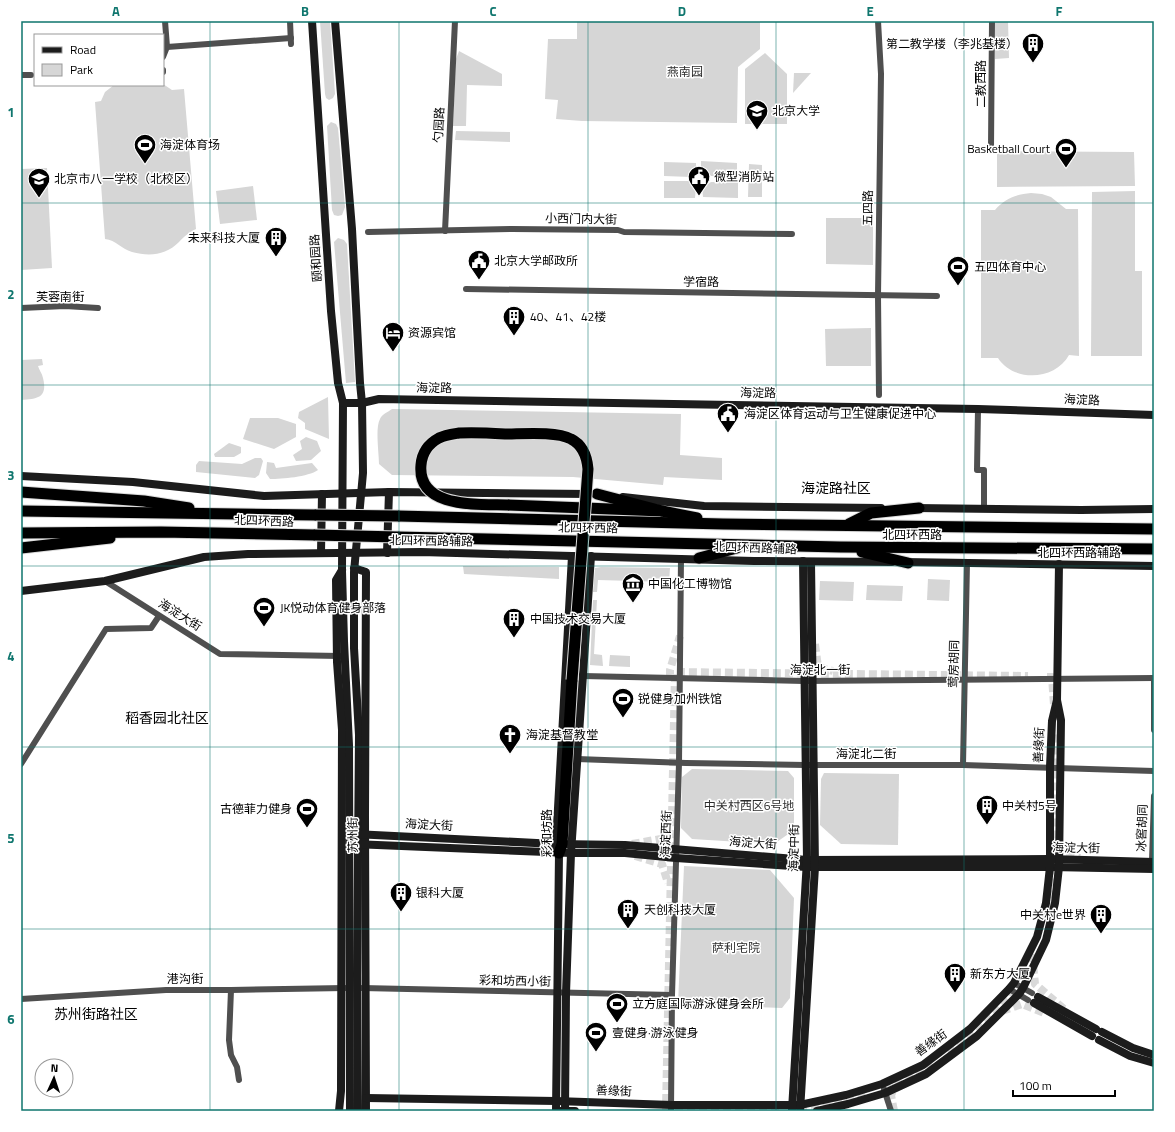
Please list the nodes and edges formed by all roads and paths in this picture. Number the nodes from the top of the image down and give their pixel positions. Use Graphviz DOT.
graph roads {
  1 [pos="166,21"];
  2 [pos="290,21"];
  3 [pos="312,21"];
  4 [pos="336,21"];
  5 [pos="455,21"];
  6 [pos="878,21"];
  7 [pos="992,21"];
  8 [pos="167,47"];
  9 [pos="164,53"];
  10 [pos="21,75"];
  11 [pos="31,75"];
  12 [pos="991,148"];
  13 [pos="445,231"];
  14 [pos="368,232"];
  15 [pos="792,234"];
  16 [pos="466,289"];
  17 [pos="878,296"];
  18 [pos="936,296"];
  19 [pos="21,308"];
  20 [pos="98,308"];
  21 [pos="879,394"];
  22 [pos="362,402"];
  23 [pos="343,403"];
  24 [pos="978,409"];
  25 [pos="1153,414"];
  26 [pos="21,476"];
  27 [pos="21,492"];
  28 [pos="362,492"];
  29 [pos="389,492"];
  30 [pos="343,493"];
  31 [pos="322,494"];
  32 [pos="597,494"];
  33 [pos="919,508"];
  34 [pos="984,509"];
  35 [pos="1154,509"];
  36 [pos="21,511"];
  37 [pos="662,511"];
  38 [pos="229,514"];
  39 [pos="723,524"];
  40 [pos="848,524"];
  41 [pos="1154,529"];
  42 [pos="161,532"];
  43 [pos="21,533"];
  44 [pos="750,544"];
  45 [pos="840,547"];
  46 [pos="21,548"];
  47 [pos="1154,550"];
  48 [pos="387,552"];
  49 [pos="321,553"];
  50 [pos="342,553"];
  51 [pos="356,553"];
  52 [pos="590,556"];
  53 [pos="681,558"];
  54 [pos="699,558"];
  55 [pos="572,560"];
  56 [pos="807,562"];
  57 [pos="908,562"];
  58 [pos="967,563"];
  59 [pos="1059,564"];
  60 [pos="590,565"];
  61 [pos="1154,566"];
  62 [pos="354,568"];
  63 [pos="105,581"];
  64 [pos="21,591"];
  65 [pos="159,616"];
  66 [pos="341,656"];
  67 [pos="583,676"];
  68 [pos="680,678"];
  69 [pos="1154,678"];
  70 [pos="1057,679"];
  71 [pos="965,680"];
  72 [pos="809,681"];
  73 [pos="1057,700"];
  74 [pos="1154,730"];
  75 [pos="577,759"];
  76 [pos="679,763"];
  77 [pos="21,764"];
  78 [pos="809,765"];
  79 [pos="963,765"];
  80 [pos="1050,767"];
  81 [pos="1060,767"];
  82 [pos="1154,771"];
  83 [pos="1154,796"];
  84 [pos="350,834"];
  85 [pos="362,834"];
  86 [pos="358,845"];
  87 [pos="562,846"];
  88 [pos="676,850"];
  89 [pos="571,853"];
  90 [pos="676,858"];
  91 [pos="811,863"];
  92 [pos="1055,863"];
  93 [pos="1153,864"];
  94 [pos="1011,986"];
  95 [pos="341,988"];
  96 [pos="353,988"];
  97 [pos="366,988"];
  98 [pos="231,990"];
  99 [pos="1021,991"];
  100 [pos="562,993"];
  101 [pos="672,995"];
  102 [pos="1033,998"];
  103 [pos="21,999"];
  104 [pos="1097,1034"];
  105 [pos="1154,1055"];
  106 [pos="1154,1063"];
  107 [pos="239,1080"];
  108 [pos="882,1084"];
  109 [pos="885,1093"];
  110 [pos="366,1098"];
  111 [pos="560,1101"];
  112 [pos="672,1108"];
  113 [pos="796,1108"];
  114 [pos="339,1111"];
  115 [pos="350,1111"];
  116 [pos="358,1111"];
  117 [pos="366,1111"];
  118 [pos="556,1111"];
  119 [pos="565,1111"];
  120 [pos="575,1111"];
  121 [pos="817,1111"];
  122 [pos="891,1111"];
  1 -- 8 [label="street"];
  2 -- 8 [label="street"];
  3 -- 23 [label="street, 颐和园路"];
  4 -- 22 [label="street"];
  5 -- 13 [label="street, 勺园路"];
  6 -- 17 [label="street, 五四路"];
  7 -- 12 [label="street, 二教西路"];
  8 -- 9 [label="street"];
  10 -- 11 [label="street"];
  13 -- 14 [label="street, 小西门内大街"];
  13 -- 15 [label="street, 小西门内大街"];
  16 -- 17 [label="street, 学宿路"];
  17 -- 18 [label="street, 学宿路"];
  17 -- 21 [label="street, 五四路"];
  19 -- 20 [label="street, 芙蓉南街"];
  22 -- 23 [label="street, 海淀路"];
  22 -- 24 [label="street, 海淀路"];
  22 -- 28 [label="street"];
  23 -- 30 [label="street, 颐和园路"];
  24 -- 25 [label="street, 海淀路"];
  24 -- 34 [label="street"];
  26 -- 31 [label="street, 北四环西路"];
  27 -- 38 [label="highway"];
  28 -- 29 [label="street"];
  28 -- 30 [label="street, 北四环西路"];
  28 -- 51 [label="street, 苏州街"];
  29 -- 32 [label="street"];
  29 -- 48 [label="street"];
  30 -- 31 [label="street, 北四环西路"];
  30 -- 50 [label="street, 颐和园路"];
  31 -- 49 [label="street"];
  32 -- 33 [label="street"];
  32 -- 37 [label="highway"];
  33 -- 34 [label="street"];
  33 -- 40 [label="highway"];
  34 -- 35 [label="street"];
  36 -- 38 [label="highway, 北四环西路"];
  37 -- 39 [label="highway"];
  37 -- 87 [label="highway, bridge"];
  38 -- 39 [label="highway, 北四环西路, bridge"];
  39 -- 40 [label="highway, 北四环西路"];
  40 -- 41 [label="highway, 北四环西路"];
  42 -- 43 [label="highway, 北四环西路"];
  42 -- 44 [label="highway, 北四环西路, bridge"];
  42 -- 46 [label="highway"];
  44 -- 45 [label="highway, 北四环西路"];
  44 -- 54 [label="highway"];
  45 -- 47 [label="highway, 北四环西路"];
  45 -- 57 [label="highway"];
  48 -- 51 [label="street, 北四环西路辅路"];
  48 -- 55 [label="street, 北四环西路辅路"];
  49 -- 50 [label="street"];
  49 -- 63 [label="street"];
  50 -- 51 [label="street, 北四环西路辅路"];
  50 -- 66 [label="street, 苏州街"];
  51 -- 62 [label="street, 苏州街"];
  52 -- 53 [label="street, 北四环西路辅路"];
  52 -- 55 [label="street, 北四环西路辅路"];
  52 -- 60 [label="street, 彩和坊路"];
  53 -- 54 [label="street, 北四环西路辅路"];
  53 -- 68 [label="street, 海淀西街"];
  54 -- 56 [label="street, 北四环西路辅路"];
  55 -- 60 [label="street"];
  55 -- 87 [label="street, 彩和坊路"];
  56 -- 57 [label="street, 北四环西路辅路"];
  56 -- 72 [label="street, 海淀中街"];
  57 -- 58 [label="street, 北四环西路辅路"];
  58 -- 59 [label="street, 北四环西路辅路"];
  58 -- 71 [label="street, 莺房胡同"];
  59 -- 61 [label="street, 北四环西路辅路"];
  59 -- 70 [label="street, 善缘街"];
  60 -- 67 [label="street, 彩和坊路"];
  62 -- 85 [label="street, 苏州街"];
  62 -- 85 [label="street, 苏州街"];
  63 -- 64 [label="street"];
  63 -- 65 [label="street, 海淀大街"];
  65 -- 66 [label="street, 海淀大街"];
  65 -- 77 [label="street"];
  66 -- 84 [label="street, 苏州街"];
  66 -- 95 [label="street, 苏州街"];
  67 -- 68 [label="street, 海淀北一街"];
  67 -- 75 [label="street, 彩和坊路"];
  68 -- 72 [label="street, 海淀北一街"];
  68 -- 76 [label="street, 海淀西街"];
  69 -- 70 [label="street, 海淀北一街"];
  69 -- 74 [label="street"];
  70 -- 71 [label="street, 海淀北一街"];
  70 -- 73 [label="street, 善缘街"];
  71 -- 72 [label="street, 海淀北一街"];
  71 -- 79 [label="street, 莺房胡同"];
  72 -- 78 [label="street, 海淀中街"];
  73 -- 80 [label="street, 善缘街"];
  73 -- 81 [label="street, 善缘街"];
  75 -- 76 [label="street, 海淀北二街"];
  75 -- 87 [label="street, 彩和坊路"];
  76 -- 78 [label="street, 海淀北二街"];
  76 -- 88 [label="street, 海淀西街"];
  78 -- 79 [label="street, 海淀北二街"];
  78 -- 91 [label="street, 海淀中街"];
  79 -- 80 [label="street, 海淀北二街"];
  80 -- 81 [label="street, 海淀北二街"];
  80 -- 92 [label="street, 善缘街"];
  81 -- 82 [label="street, 海淀北二街"];
  81 -- 92 [label="street, 善缘街"];
  83 -- 93 [label="street, 冰窖胡同"];
  84 -- 85 [label="street, 海淀大街"];
  84 -- 86 [label="street, 苏州街"];
  85 -- 86 [label="street, 苏州街"];
  85 -- 87 [label="street, 海淀大街"];
  86 -- 87 [label="street, 海淀大街"];
  86 -- 96 [label="street, 苏州街"];
  86 -- 97 [label="street, 苏州街"];
  87 -- 88 [label="street, 海淀大街"];
  87 -- 89 [label="street, 海淀大街"];
  87 -- 89 [label="street, 彩和坊路"];
  87 -- 100 [label="street, 彩和坊路"];
  88 -- 90 [label="street, 海淀西街"];
  88 -- 91 [label="street, 海淀大街"];
  89 -- 90 [label="street, 海淀大街"];
  89 -- 100 [label="street, 彩和坊路"];
  90 -- 91 [label="street, 海淀大街"];
  90 -- 101 [label="street, 海淀西街"];
  91 -- 92 [label="street, 海淀大街"];
  91 -- 113 [label="street, 海淀中街"];
  92 -- 93 [label="street, 海淀大街"];
  92 -- 94 [label="street, 善缘街"];
  92 -- 99 [label="street, 善缘街"];
  94 -- 99 [label="street"];
  94 -- 108 [label="street, 善缘街"];
  95 -- 96 [label="street, 港沟街"];
  95 -- 98 [label="street, 港沟街"];
  95 -- 114 [label="street, 苏州街"];
  96 -- 97 [label="street, 彩和坊西小街"];
  96 -- 115 [label="street, 苏州街"];
  96 -- 116 [label="street, 苏州街"];
  97 -- 100 [label="street, 彩和坊西小街"];
  97 -- 110 [label="street, 苏州街"];
  98 -- 103 [label="street, 港沟街"];
  98 -- 107 [label="street"];
  99 -- 102 [label="street"];
  99 -- 109 [label="street, 善缘街"];
  100 -- 101 [label="street, 彩和坊西小街"];
  100 -- 111 [label="street, 彩和坊路"];
  101 -- 112 [label="street, 海淀西街"];
  102 -- 104 [label="street"];
  104 -- 105 [label="street"];
  104 -- 106 [label="street"];
  108 -- 109 [label="street"];
  108 -- 113 [label="street, 善缘街"];
  109 -- 121 [label="street, 善缘街"];
  109 -- 122 [label="street"];
  110 -- 111 [label="street, 善缘街"];
  110 -- 117 [label="street, 苏州街"];
  111 -- 112 [label="street, 善缘街"];
  111 -- 118 [label="street, 彩和坊路"];
  111 -- 119 [label="street, 彩和坊路"];
  112 -- 113 [label="street, 善缘街"];
  118 -- 119 [label="street"];
  119 -- 120 [label="street"];
}
